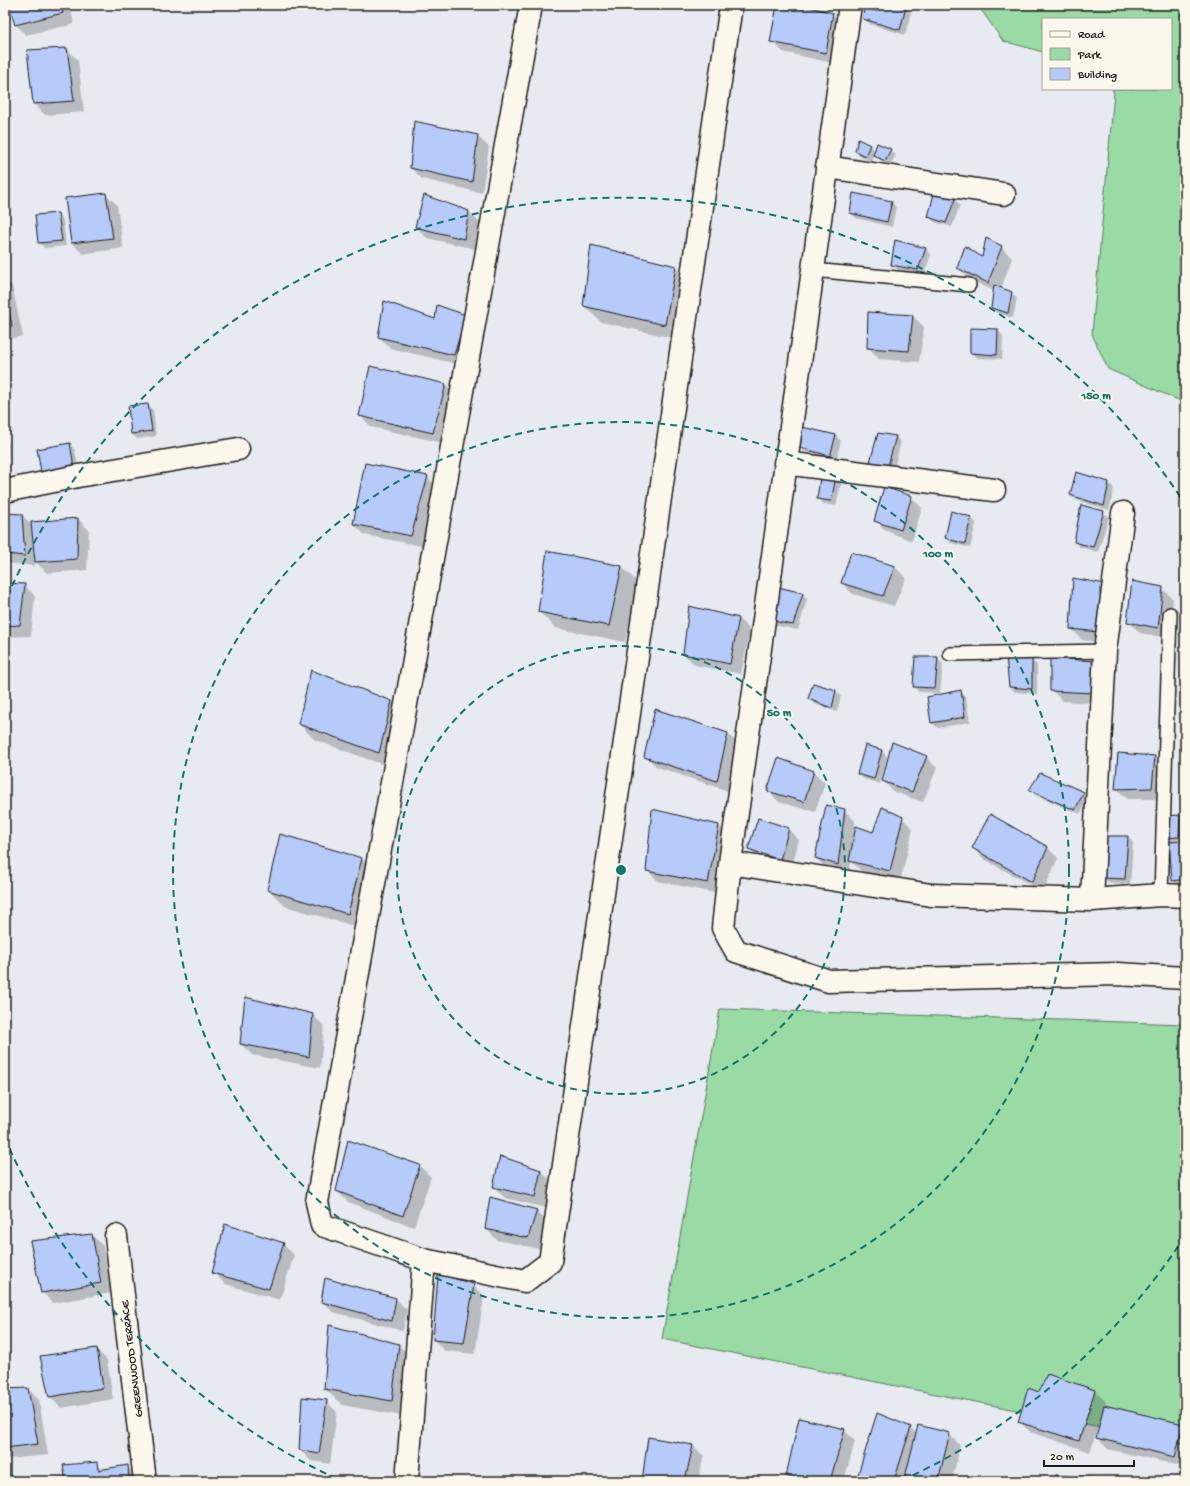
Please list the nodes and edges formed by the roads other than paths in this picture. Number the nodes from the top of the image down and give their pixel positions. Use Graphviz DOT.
graph roads {
  1 [pos="531,5"];
  2 [pos="731,5"];
  3 [pos="850,5"];
  4 [pos="827,167"];
  5 [pos="1004,194"];
  6 [pos="813,270"];
  7 [pos="969,285"];
  8 [pos="238,449"];
  9 [pos="785,463"];
  10 [pos="994,490"];
  11 [pos="5,491"];
  12 [pos="1123,512"];
  13 [pos="1170,614"];
  14 [pos="1105,651"];
  15 [pos="950,654"];
  16 [pos="730,863"];
  17 [pos="1161,895"];
  18 [pos="1185,896"];
  19 [pos="1092,900"];
  20 [pos="1185,978"];
  21 [pos="116,1236"];
  22 [pos="424,1260"];
  23 [pos="145,1481"];
  24 [pos="407,1481"];
  1 -- 22 [label="street"];
  2 -- 22 [label="street"];
  3 -- 4 [label="street"];
  4 -- 5 [label="street"];
  4 -- 6 [label="street"];
  6 -- 7 [label="lane"];
  6 -- 9 [label="street"];
  8 -- 11 [label="street"];
  9 -- 10 [label="street"];
  9 -- 16 [label="street"];
  12 -- 14 [label="street"];
  13 -- 17 [label="lane"];
  14 -- 15 [label="lane"];
  14 -- 19 [label="street"];
  16 -- 19 [label="street"];
  16 -- 20 [label="street"];
  17 -- 18 [label="street"];
  17 -- 19 [label="street"];
  21 -- 23 [label="street, GREENWOOD TERRACE"];
  22 -- 24 [label="street"];
}
